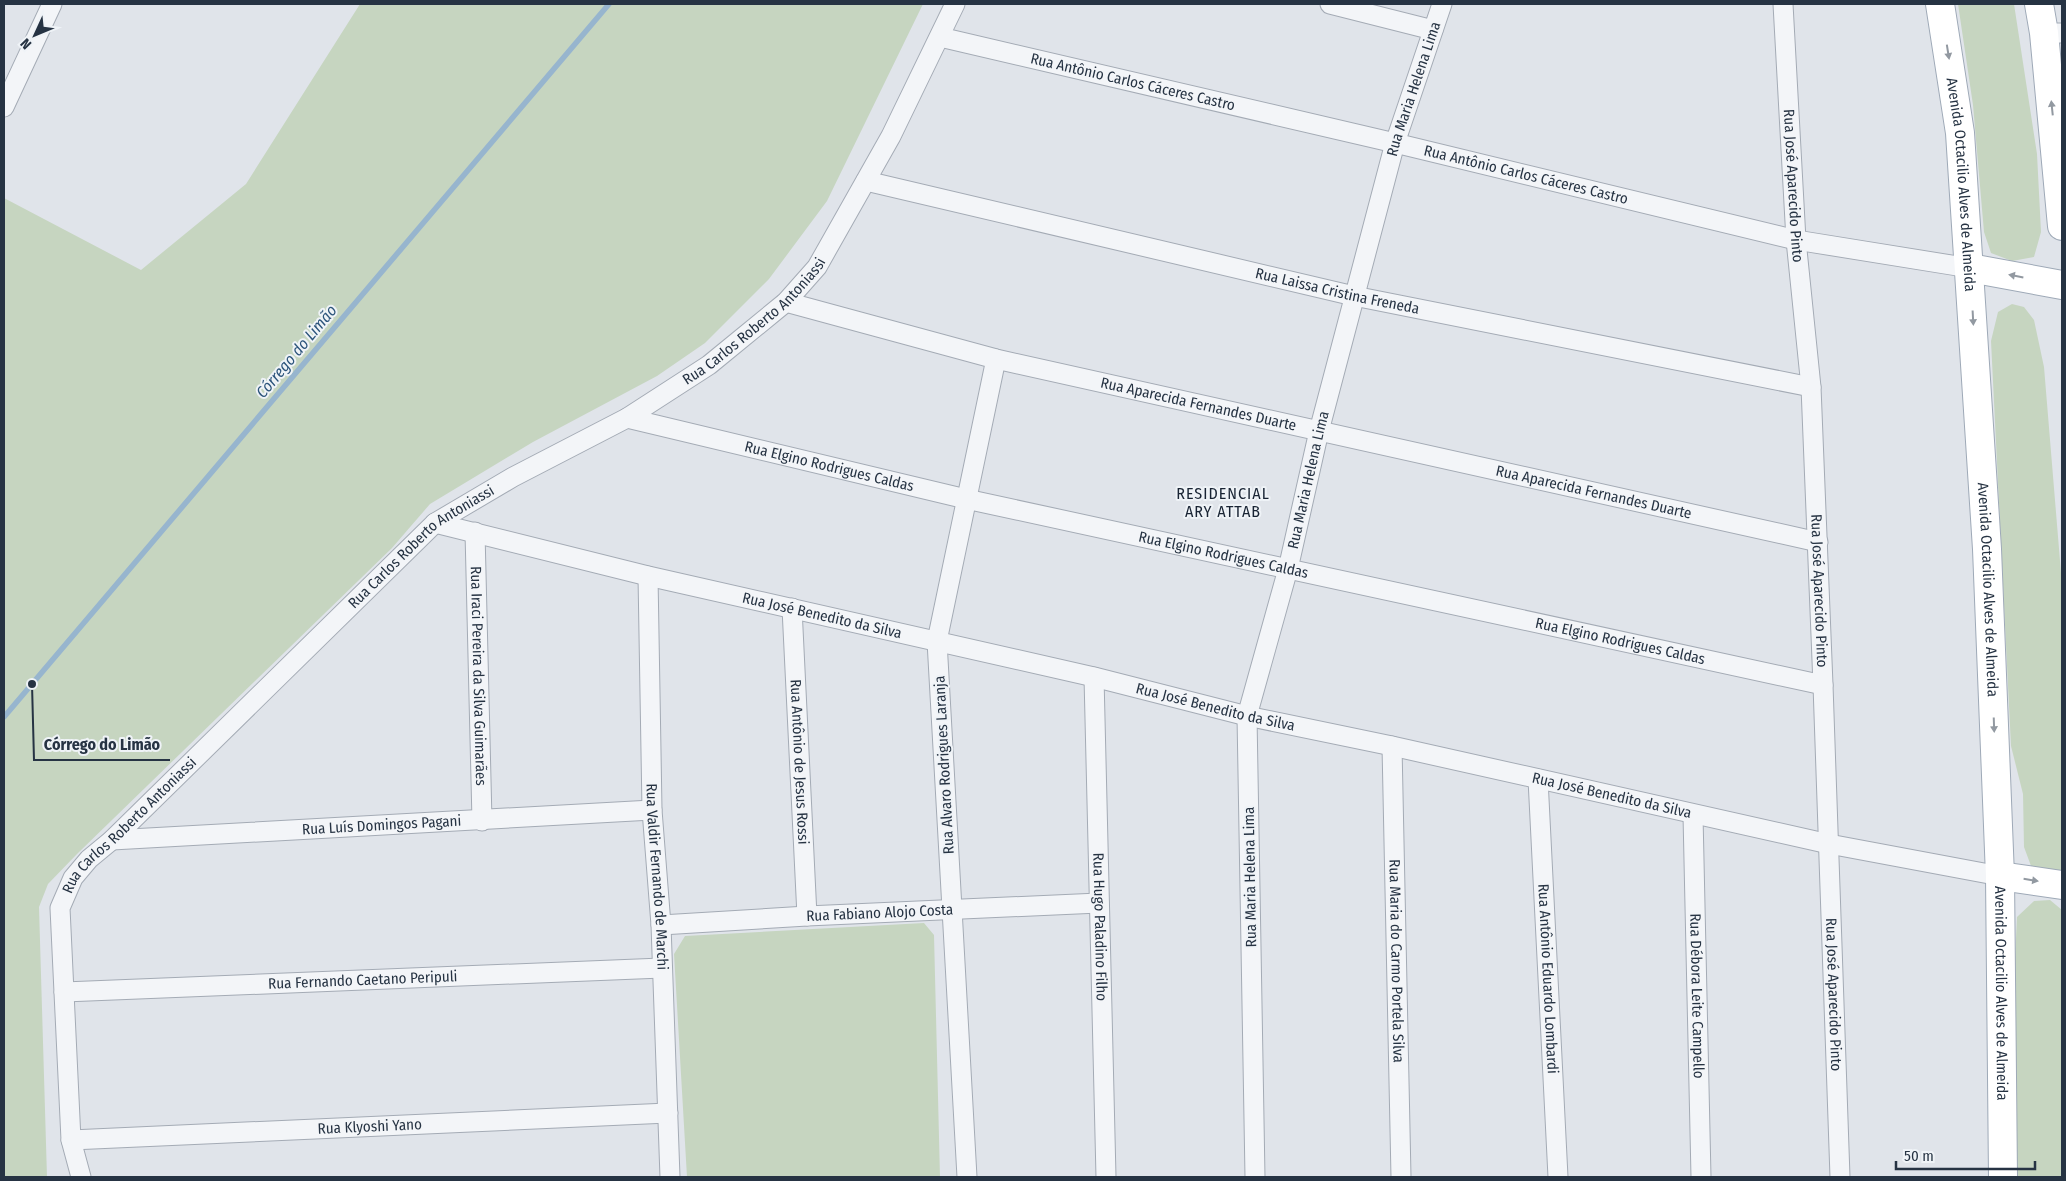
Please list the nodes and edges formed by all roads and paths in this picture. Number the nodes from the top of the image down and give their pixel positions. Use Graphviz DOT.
graph roads {
  1 [pos="52,4"];
  2 [pos="955,4"];
  3 [pos="1330,4"];
  4 [pos="1442,4"];
  5 [pos="1784,4"];
  6 [pos="1940,4"];
  7 [pos="2039,4"];
  8 [pos="1433,30"];
  9 [pos="2053,33"];
  10 [pos="940,37"];
  11 [pos="4,107"];
  12 [pos="1395,143"];
  13 [pos="866,180"];
  14 [pos="2061,181"];
  15 [pos="2062,226"];
  16 [pos="1796,240"];
  17 [pos="1970,268"];
  18 [pos="2062,285"];
  19 [pos="1354,296"];
  20 [pos="786,302"];
  21 [pos="996,359"];
  22 [pos="1811,387"];
  23 [pos="627,418"];
  24 [pos="1319,431"];
  25 [pos="966,499"];
  26 [pos="436,523"];
  27 [pos="475,532"];
  28 [pos="1818,542"];
  29 [pos="1288,569"];
  30 [pos="648,576"];
  31 [pos="792,608"];
  32 [pos="937,641"];
  33 [pos="1094,677"];
  34 [pos="1823,685"];
  35 [pos="1247,716"];
  36 [pos="1392,746"];
  37 [pos="1538,779"];
  38 [pos="652,810"];
  39 [pos="1693,815"];
  40 [pos="482,821"];
  41 [pos="112,840"];
  42 [pos="1829,844"];
  43 [pos="2000,876"];
  44 [pos="2062,885"];
  45 [pos="1099,903"];
  46 [pos="952,909"];
  47 [pos="806,916"];
  48 [pos="661,925"];
  49 [pos="662,968"];
  50 [pos="64,992"];
  51 [pos="668,1113"];
  52 [pos="70,1140"];
  53 [pos="81,1177"];
  54 [pos="670,1177"];
  55 [pos="967,1177"];
  56 [pos="1106,1177"];
  57 [pos="1255,1177"];
  58 [pos="1401,1177"];
  59 [pos="1558,1177"];
  60 [pos="1701,1177"];
  61 [pos="1840,1177"];
  62 [pos="2003,1177"];
  1 -- 11 [label="street"];
  2 -- 10 [label="street, Rua Carlos Roberto Antoniassi"];
  3 -- 8 [label="street"];
  4 -- 8 [label="street, Rua Maria Helena Lima"];
  5 -- 16 [label="street, Rua José Aparecido Pinto"];
  6 -- 17 [label="main road, Avenida Octacilio Alves de Almeida, one-way"];
  7 -- 9 [label="main road"];
  8 -- 12 [label="street, Rua Maria Helena Lima"];
  14 -- 9 [label="main road, one-way"];
  10 -- 12 [label="street, Rua Antônio Carlos Cáceres Castro"];
  10 -- 13 [label="street, Rua Carlos Roberto Antoniassi"];
  12 -- 16 [label="street, Rua Antônio Carlos Cáceres Castro"];
  12 -- 19 [label="street, Rua Maria Helena Lima"];
  13 -- 19 [label="street, Rua Laissa Cristina Freneda"];
  13 -- 20 [label="street, Rua Carlos Roberto Antoniassi"];
  14 -- 15 [label="main road"];
  16 -- 17 [label="street, Rua Antônio Carlos Cáceres Castro"];
  16 -- 22 [label="street, Rua José Aparecido Pinto"];
  18 -- 17 [label="main road, one-way"];
  17 -- 43 [label="main road, Avenida Octacilio Alves de Almeida, one-way"];
  19 -- 22 [label="street, Rua Laissa Cristina Freneda"];
  19 -- 24 [label="street, Rua Maria Helena Lima"];
  20 -- 21 [label="street, Rua Aparecida Fernandes Duarte"];
  20 -- 23 [label="street, Rua Carlos Roberto Antoniassi"];
  21 -- 24 [label="street, Rua Aparecida Fernandes Duarte"];
  21 -- 25 [label="street, Rua Alvaro Rodrigues Laranja"];
  22 -- 28 [label="street, Rua José Aparecido Pinto"];
  23 -- 25 [label="street, Rua Elgino Rodrigues Caldas"];
  23 -- 26 [label="street, Rua Carlos Roberto Antoniassi"];
  24 -- 28 [label="street, Rua Aparecida Fernandes Duarte"];
  24 -- 29 [label="street, Rua Maria Helena Lima"];
  25 -- 29 [label="street, Rua Elgino Rodrigues Caldas"];
  25 -- 32 [label="street, Rua Alvaro Rodrigues Laranja"];
  26 -- 27 [label="street, Rua José Benedito da Silva"];
  26 -- 41 [label="street, Rua Carlos Roberto Antoniassi"];
  27 -- 30 [label="street, Rua José Benedito da Silva"];
  27 -- 40 [label="street, Rua Iraci Pereira da Silva Guimarães"];
  28 -- 34 [label="street, Rua José Aparecido Pinto"];
  29 -- 34 [label="street, Rua Elgino Rodrigues Caldas"];
  29 -- 35 [label="street, Rua Maria Helena Lima"];
  30 -- 31 [label="street, Rua José Benedito da Silva"];
  30 -- 38 [label="street, Rua Valdir Fernando de Marchi"];
  31 -- 32 [label="street, Rua José Benedito da Silva"];
  31 -- 47 [label="street, Rua Antônio de Jesus Rossi"];
  32 -- 33 [label="street, Rua José Benedito da Silva"];
  32 -- 46 [label="street, Rua Alvaro Rodrigues Laranja"];
  33 -- 35 [label="street, Rua José Benedito da Silva"];
  33 -- 45 [label="street, Rua Hugo Paladino Filho"];
  34 -- 42 [label="street, Rua José Aparecido Pinto"];
  35 -- 36 [label="street, Rua José Benedito da Silva"];
  35 -- 57 [label="street, Rua Maria Helena Lima"];
  36 -- 37 [label="street, Rua José Benedito da Silva"];
  36 -- 58 [label="street, Rua Maria do Carmo Portela Silva"];
  37 -- 39 [label="street, Rua José Benedito da Silva"];
  37 -- 59 [label="street, Rua Antônio Eduardo Lombardi"];
  38 -- 40 [label="street, Rua Luís Domingos Pagani"];
  38 -- 48 [label="street, Rua Valdir Fernando de Marchi"];
  39 -- 42 [label="street, Rua José Benedito da Silva"];
  39 -- 60 [label="street, Rua Débora Leite Campello"];
  40 -- 41 [label="street, Rua Luís Domingos Pagani"];
  41 -- 50 [label="street, Rua Carlos Roberto Antoniassi"];
  42 -- 43 [label="street, Rua José Benedito da Silva"];
  42 -- 61 [label="street, Rua José Aparecido Pinto"];
  43 -- 44 [label="main road, one-way"];
  43 -- 62 [label="main road, Avenida Octacilio Alves de Almeida"];
  45 -- 46 [label="street, Rua Fabiano Alojo Costa"];
  45 -- 56 [label="street, Rua Hugo Paladino Filho"];
  46 -- 47 [label="street, Rua Fabiano Alojo Costa"];
  46 -- 55 [label="street, Rua Alvaro Rodrigues Laranja"];
  47 -- 48 [label="street, Rua Fabiano Alojo Costa"];
  48 -- 49 [label="street, Rua Valdir Fernando de Marchi"];
  49 -- 50 [label="street, Rua Fernando Caetano Peripuli"];
  49 -- 51 [label="street, Rua Valdir Fernando de Marchi"];
  50 -- 52 [label="street, Rua Carlos Roberto Antoniassi"];
  51 -- 52 [label="street, Rua Klyoshi Yano"];
  51 -- 54 [label="street, Rua Valdir Fernando de Marchi"];
  52 -- 53 [label="street, Rua Carlos Roberto Antoniassi"];
}
